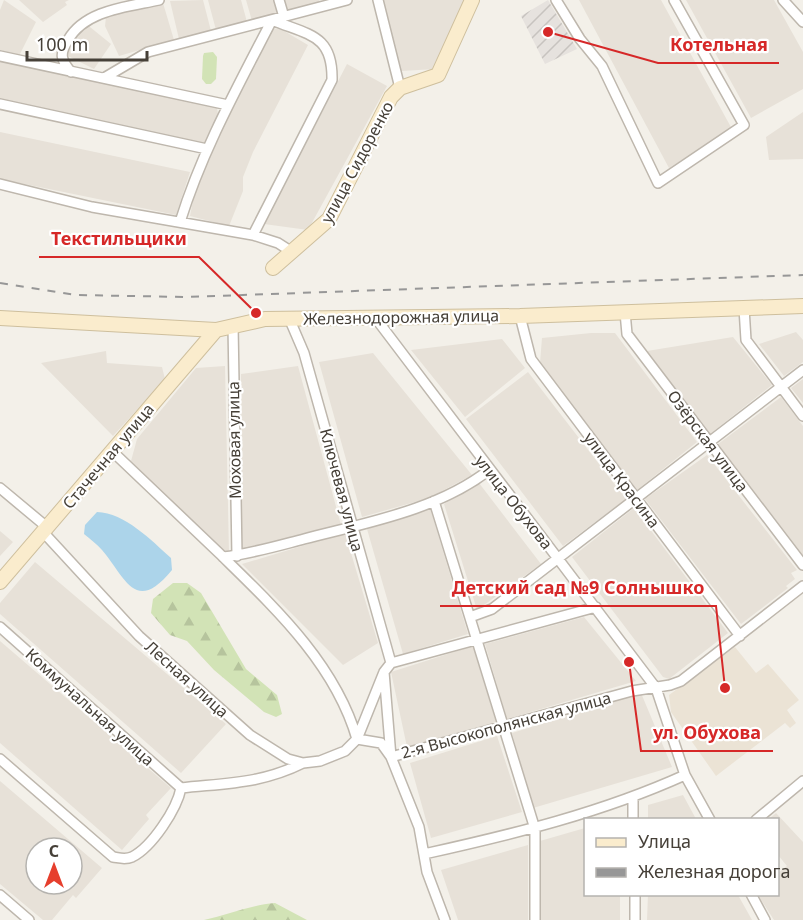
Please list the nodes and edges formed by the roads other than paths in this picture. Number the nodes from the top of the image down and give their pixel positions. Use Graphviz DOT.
graph roads {
  1 [pos="159,0"];
  2 [pos="279,0"];
  3 [pos="347,0"];
  4 [pos="378,0"];
  5 [pos="472,0"];
  6 [pos="556,0"];
  7 [pos="674,0"];
  8 [pos="783,0"];
  9 [pos="328,2"];
  10 [pos="284,17"];
  11 [pos="272,20"];
  12 [pos="803,22"];
  13 [pos="0,56"];
  14 [pos="71,72"];
  15 [pos="104,78"];
  16 [pos="400,88"];
  17 [pos="0,104"];
  18 [pos="228,105"];
  19 [pos="207,149"];
  20 [pos="0,184"];
  21 [pos="180,222"];
  22 [pos="253,235"];
  23 [pos="292,252"];
  24 [pos="273,268"];
  25 [pos="803,306"];
  26 [pos="744,308"];
  27 [pos="625,312"];
  28 [pos="373,316"];
  29 [pos="519,316"];
  30 [pos="0,318"];
  31 [pos="289,318"];
  32 [pos="232,325"];
  33 [pos="216,330"];
  34 [pos="803,370"];
  35 [pos="781,387"];
  36 [pos="803,416"];
  37 [pos="710,442"];
  38 [pos="112,451"];
  39 [pos="489,470"];
  40 [pos="0,488"];
  41 [pos="636,499"];
  42 [pos="434,501"];
  43 [pos="352,527"];
  44 [pos="46,530"];
  45 [pos="237,556"];
  46 [pos="223,557"];
  47 [pos="558,558"];
  48 [pos="803,565"];
  49 [pos="0,582"];
  50 [pos="803,586"];
  51 [pos="596,607"];
  52 [pos="470,617"];
  53 [pos="0,627"];
  54 [pos="740,636"];
  55 [pos="477,640"];
  56 [pos="391,663"];
  57 [pos="384,672"];
  58 [pos="656,688"];
  59 [pos="504,727"];
  60 [pos="357,740"];
  61 [pos="391,757"];
  62 [pos="0,759"];
  63 [pos="303,763"];
  64 [pos="685,775"];
  65 [pos="803,781"];
  66 [pos="181,788"];
  67 [pos="633,799"];
  68 [pos="633,818"];
  69 [pos="709,818"];
  70 [pos="757,818"];
  71 [pos="536,830"];
  72 [pos="424,854"];
  73 [pos="0,895"];
  74 [pos="635,896"];
  75 [pos="752,896"];
  76 [pos="29,920"];
  77 [pos="445,920"];
  78 [pos="535,920"];
  79 [pos="635,920"];
  80 [pos="765,920"];
  1 -- 14 [label="street"];
  2 -- 10 [label="street"];
  3 -- 9 [label="street"];
  4 -- 16 [label="street"];
  5 -- 16 [label="street, улица Сидоренко"];
  6 -- 7 [label="street"];
  8 -- 12 [label="street"];
  9 -- 10 [label="street"];
  10 -- 11 [label="street"];
  11 -- 15 [label="street"];
  11 -- 18 [label="street"];
  11 -- 22 [label="street"];
  13 -- 14 [label="street"];
  14 -- 15 [label="street"];
  15 -- 18 [label="street"];
  16 -- 23 [label="street, улица Сидоренко"];
  17 -- 19 [label="street"];
  18 -- 19 [label="street"];
  19 -- 21 [label="street"];
  20 -- 21 [label="street"];
  21 -- 22 [label="street"];
  22 -- 23 [label="street"];
  23 -- 24 [label="street, улица Сидоренко"];
  25 -- 26 [label="street, Железнодорожная улица"];
  26 -- 27 [label="street, Железнодорожная улица"];
  26 -- 35 [label="street"];
  27 -- 29 [label="street, Железнодорожная улица"];
  27 -- 37 [label="street, Озёрская улица"];
  28 -- 29 [label="street, Железнодорожная улица"];
  28 -- 31 [label="street, Железнодорожная улица"];
  28 -- 39 [label="street, улица Обухова"];
  29 -- 41 [label="street, улица Красина"];
  30 -- 33 [label="street, Железнодорожная улица"];
  31 -- 32 [label="street, Железнодорожная улица"];
  31 -- 43 [label="street, Ключевая улица"];
  32 -- 33 [label="street, Железнодорожная улица"];
  32 -- 45 [label="street, Моховая улица"];
  33 -- 38 [label="street, Стачечная улица"];
  34 -- 35 [label="street"];
  35 -- 36 [label="street"];
  35 -- 37 [label="street"];
  37 -- 41 [label="street"];
  37 -- 48 [label="street, Озёрская улица"];
  38 -- 44 [label="street, Стачечная улица"];
  38 -- 46 [label="street"];
  39 -- 42 [label="street"];
  39 -- 47 [label="street, улица Обухова"];
  40 -- 44 [label="street, Лесная улица"];
  41 -- 47 [label="street"];
  41 -- 54 [label="street, улица Красина"];
  42 -- 43 [label="street"];
  42 -- 52 [label="street"];
  43 -- 45 [label="street"];
  43 -- 56 [label="street, Ключевая улица"];
  44 -- 49 [label="street, Стачечная улица"];
  44 -- 63 [label="street, Лесная улица"];
  45 -- 46 [label="street"];
  46 -- 60 [label="street"];
  47 -- 51 [label="street, улица Обухова"];
  47 -- 52 [label="street"];
  50 -- 54 [label="street, 2-я Высокополянская улица"];
  51 -- 55 [label="street"];
  51 -- 58 [label="street, улица Обухова"];
  52 -- 55 [label="street"];
  53 -- 66 [label="street, Коммунальная улица"];
  54 -- 58 [label="street, 2-я Высокополянская улица"];
  55 -- 56 [label="street"];
  55 -- 59 [label="street"];
  56 -- 57 [label="street"];
  57 -- 60 [label="street"];
  57 -- 61 [label="street"];
  58 -- 59 [label="street, 2-я Высокополянская улица"];
  58 -- 64 [label="street, улица Обухова"];
  59 -- 61 [label="street, 2-я Высокополянская улица"];
  59 -- 71 [label="street"];
  60 -- 61 [label="street"];
  60 -- 63 [label="street"];
  61 -- 72 [label="street"];
  62 -- 66 [label="street"];
  63 -- 66 [label="street"];
  64 -- 67 [label="street"];
  64 -- 69 [label="street, улица Обухова"];
  65 -- 70 [label="street"];
  67 -- 68 [label="street"];
  67 -- 71 [label="street"];
  71 -- 72 [label="street"];
  71 -- 78 [label="street"];
  72 -- 77 [label="street"];
  73 -- 76 [label="street"];
  74 -- 79 [label="street"];
  75 -- 80 [label="street"];
}
